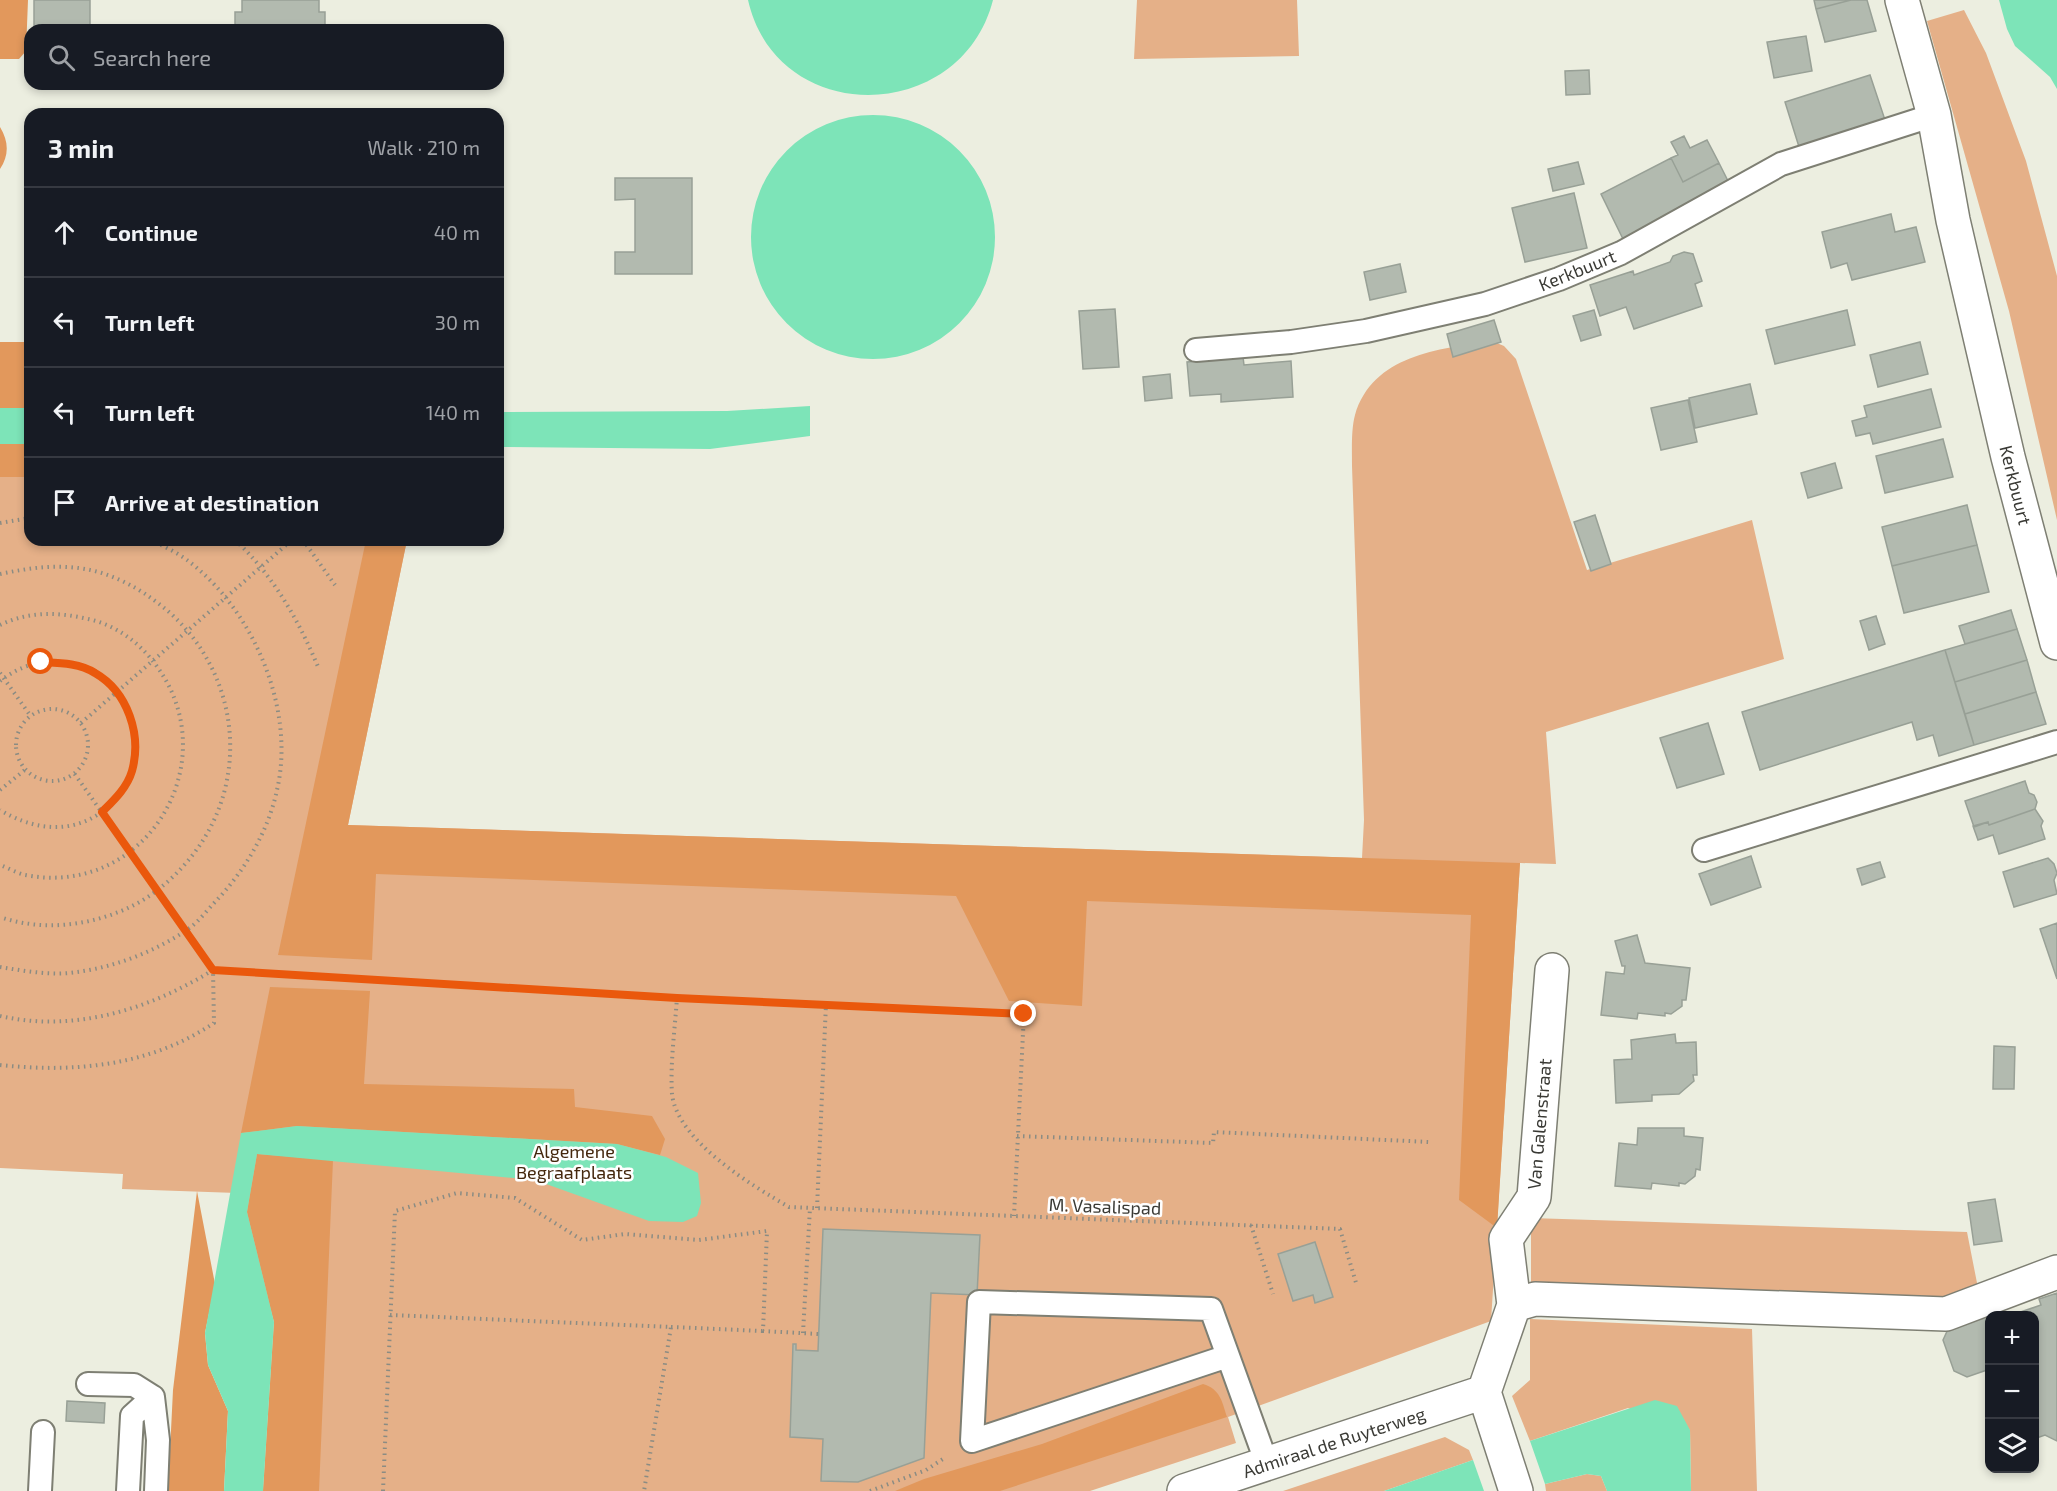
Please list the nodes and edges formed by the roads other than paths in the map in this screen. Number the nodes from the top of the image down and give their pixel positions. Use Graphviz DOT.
graph roads {
  1 [pos="1902,0"];
  2 [pos="1934,115"];
  3 [pos="1196,350"];
  4 [pos="2057,643"];
  5 [pos="2057,742"];
  6 [pos="1704,850"];
  7 [pos="1552,970"];
  8 [pos="2057,1272"];
  9 [pos="1514,1305"];
  10 [pos="1228,1356"];
  11 [pos="88,1384"];
  12 [pos="1484,1392"];
  13 [pos="153,1397"];
  14 [pos="43,1432"];
  15 [pos="1267,1464"];
  16 [pos="40,1491"];
  17 [pos="128,1491"];
  18 [pos="156,1491"];
  19 [pos="1184,1491"];
  20 [pos="1516,1491"];
  1 -- 2 [label="street, Kerkbuurt"];
  2 -- 3 [label="lane, Kerkbuurt"];
  2 -- 4 [label="street, Kerkbuurt"];
  5 -- 6 [label="lane"];
  7 -- 9 [label="street, Van Galenstraat"];
  8 -- 9 [label="street"];
  9 -- 12 [label="street"];
  10 -- 10 [label="lane"];
  10 -- 15 [label="lane"];
  11 -- 13 [label="lane"];
  12 -- 15 [label="street, Admiraal de Ruyterweg"];
  12 -- 20 [label="street"];
  13 -- 17 [label="lane"];
  13 -- 18 [label="lane"];
  14 -- 16 [label="lane"];
  15 -- 19 [label="street, Admiraal de Ruyterweg"];
}
